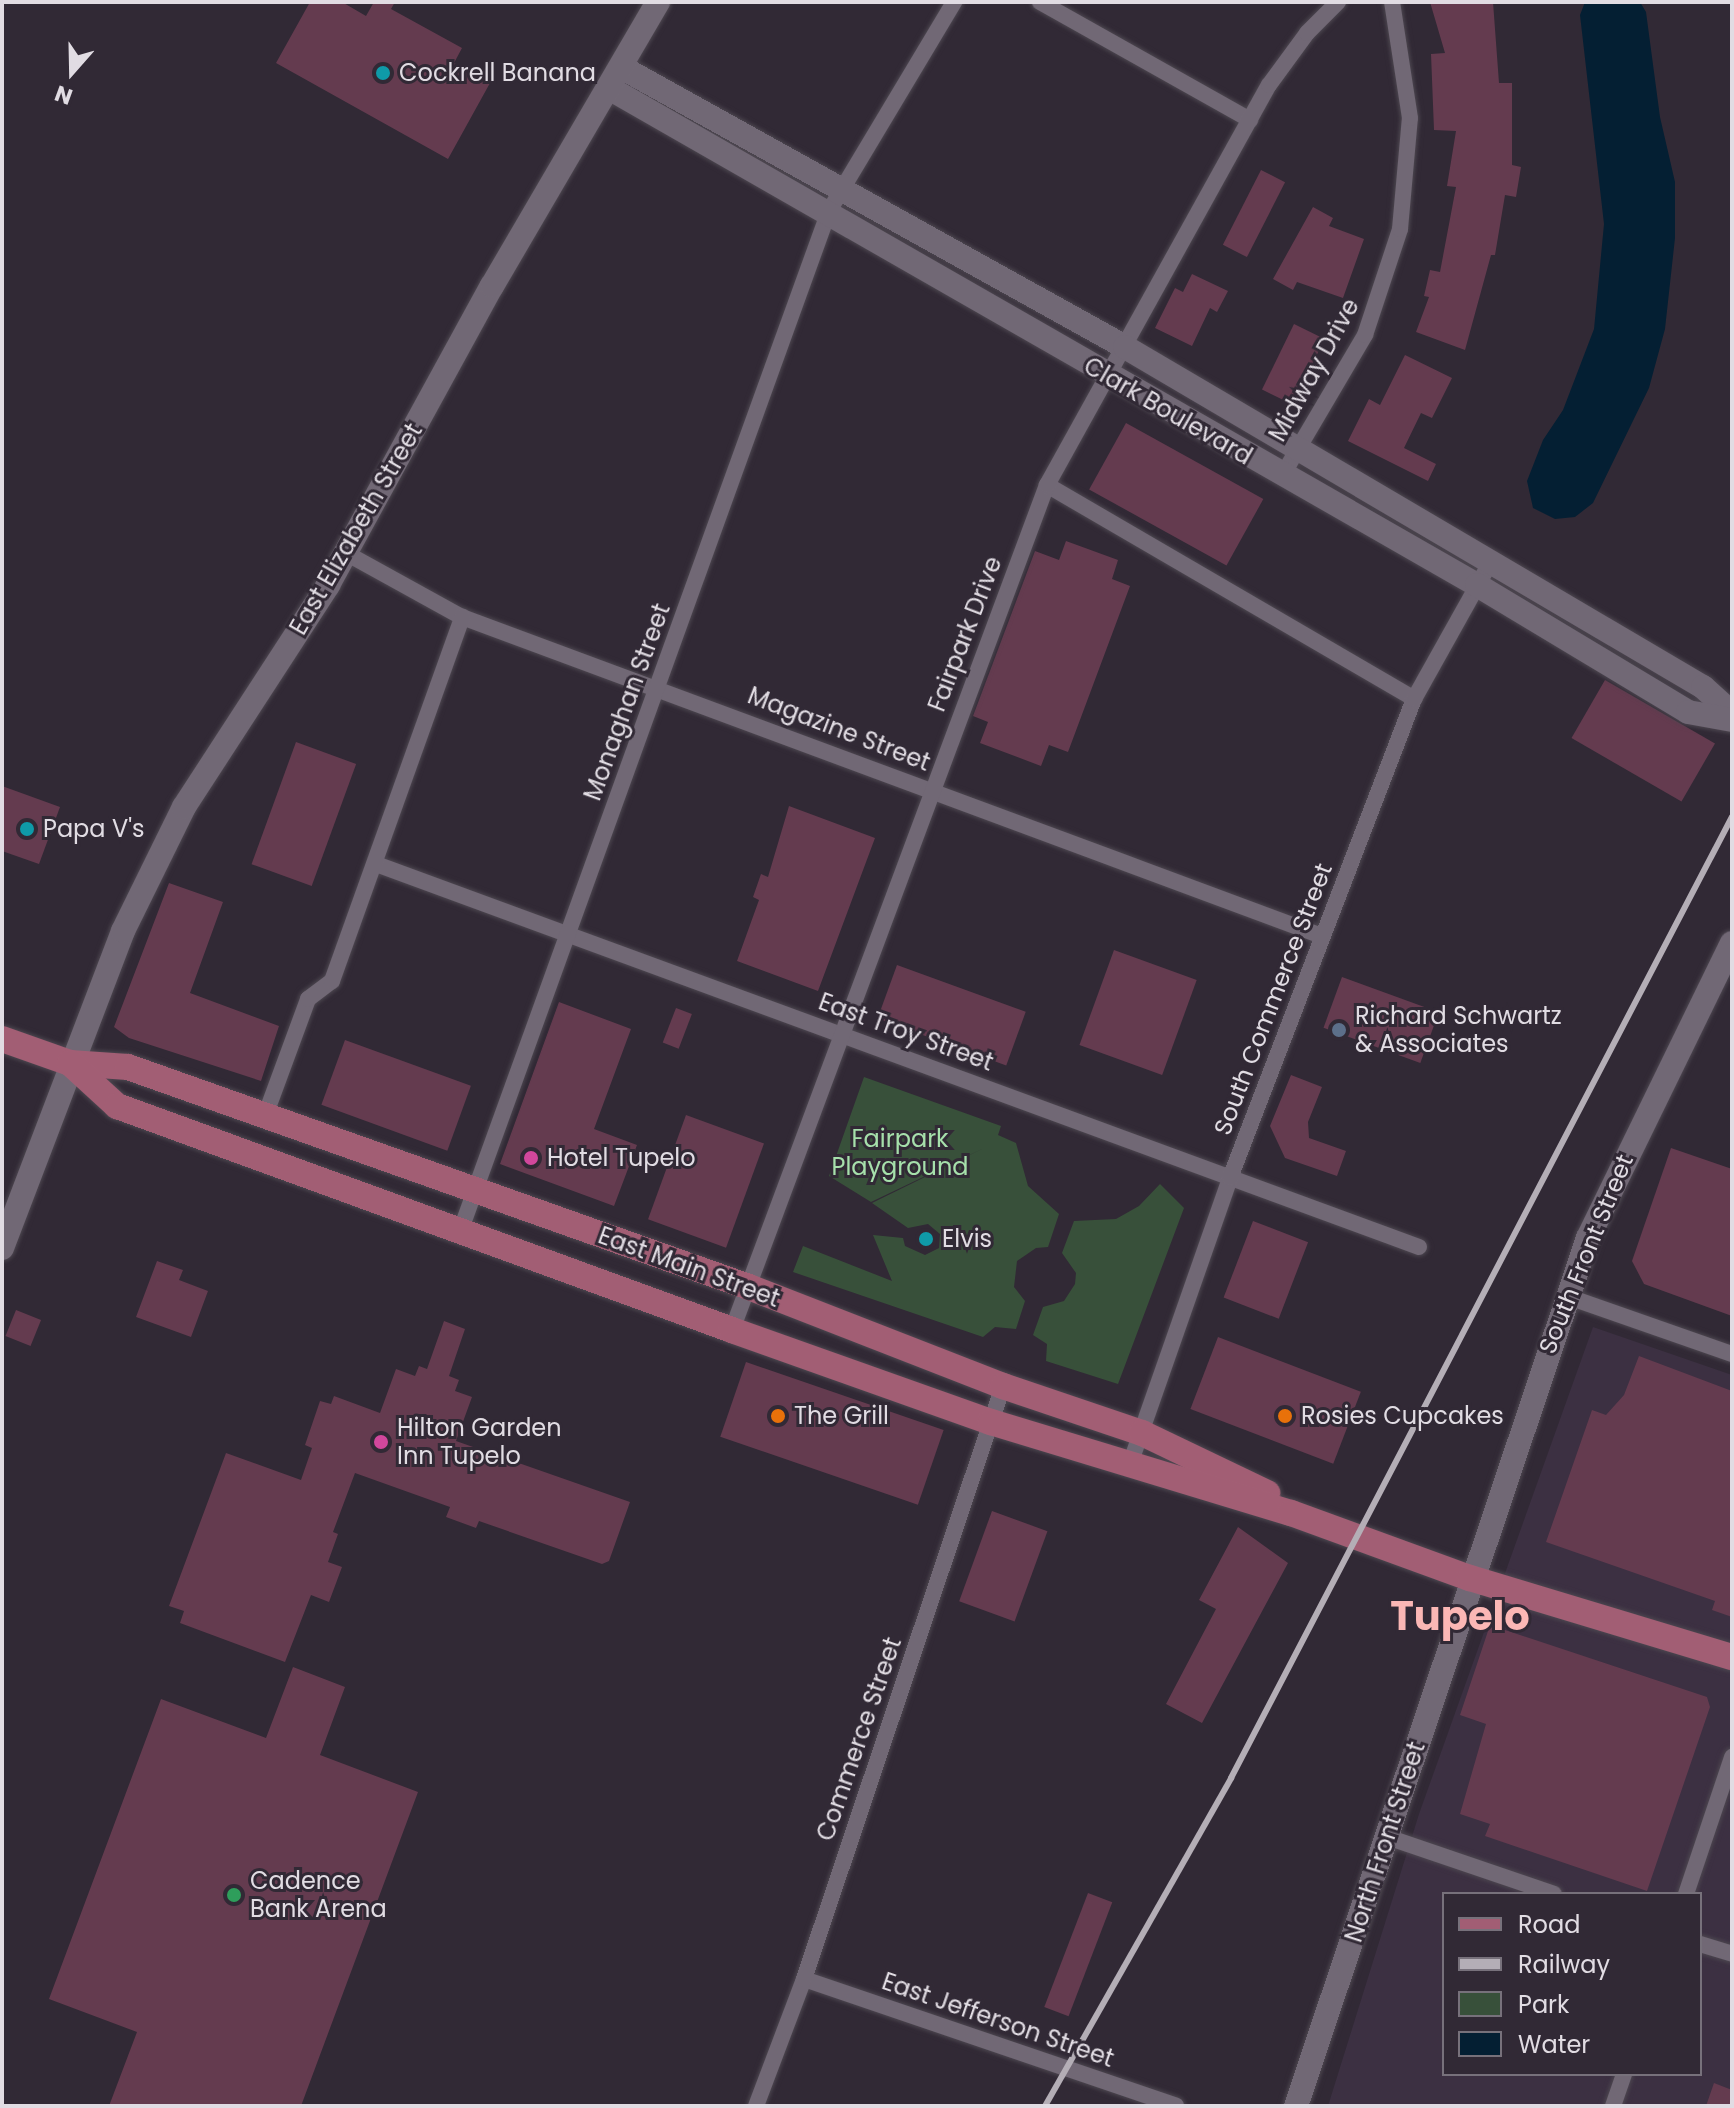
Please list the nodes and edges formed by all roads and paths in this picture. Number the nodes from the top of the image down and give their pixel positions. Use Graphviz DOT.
graph roads {
  1 [pos="658,2"];
  2 [pos="954,2"];
  3 [pos="1040,2"];
  4 [pos="1338,2"];
  5 [pos="1392,2"];
  6 [pos="615,77"];
  7 [pos="1250,120"];
  8 [pos="841,189"];
  9 [pos="829,211"];
  10 [pos="1125,347"];
  11 [pos="1108,377"];
  12 [pos="1297,451"];
  13 [pos="1282,476"];
  14 [pos="1047,485"];
  15 [pos="346,553"];
  16 [pos="1490,563"];
  17 [pos="1477,585"];
  18 [pos="462,617"];
  19 [pos="658,686"];
  20 [pos="1414,699"];
  21 [pos="1732,713"];
  22 [pos="1732,720"];
  23 [pos="932,790"];
  24 [pos="376,864"];
  25 [pos="568,934"];
  26 [pos="1322,936"];
  27 [pos="1732,943"];
  28 [pos="845,1034"];
  29 [pos="2,1039"];
  30 [pos="70,1063"];
  31 [pos="265,1116"];
  32 [pos="1230,1178"];
  33 [pos="475,1191"];
  34 [pos="460,1232"];
  35 [pos="1419,1247"];
  36 [pos="2,1248"];
  37 [pos="749,1287"];
  38 [pos="1566,1296"];
  39 [pos="732,1330"];
  40 [pos="1732,1354"];
  41 [pos="1003,1386"];
  42 [pos="991,1422"];
  43 [pos="1142,1433"];
  44 [pos="1130,1464"];
  45 [pos="1291,1513"];
  46 [pos="1470,1578"];
  47 [pos="1732,1657"];
  48 [pos="1732,1757"];
  49 [pos="1387,1837"];
  50 [pos="1548,1892"];
  51 [pos="1687,1892"];
  52 [pos="1702,1945"];
  53 [pos="1732,1954"];
  54 [pos="804,1979"];
  55 [pos="1623,2076"];
  56 [pos="756,2106"];
  57 [pos="1176,2106"];
  58 [pos="1296,2106"];
  59 [pos="1613,2106"];
  1 -- 6 [label="street, East Elizabeth Street"];
  2 -- 8 [label="street, Monaghan Street"];
  3 -- 7 [label="street"];
  4 -- 7 [label="street, Fairpark Drive"];
  5 -- 12 [label="street, Midway Drive"];
  6 -- 8 [label="street, Clark Boulevard"];
  6 -- 9 [label="street, Clark Boulevard"];
  6 -- 15 [label="street, East Elizabeth Street"];
  7 -- 10 [label="street, Fairpark Drive"];
  8 -- 9 [label="street, Monaghan Street"];
  8 -- 10 [label="street, Clark Boulevard"];
  9 -- 11 [label="street, Clark Boulevard"];
  9 -- 19 [label="street, Monaghan Street"];
  10 -- 11 [label="street, Fairpark Drive"];
  10 -- 12 [label="street, Clark Boulevard"];
  11 -- 13 [label="street, Clark Boulevard"];
  11 -- 14 [label="street, Fairpark Drive"];
  12 -- 13 [label="street, Midway Drive"];
  12 -- 16 [label="street, Clark Boulevard"];
  13 -- 17 [label="street, Clark Boulevard"];
  14 -- 20 [label="street"];
  14 -- 23 [label="street, Fairpark Drive"];
  15 -- 18 [label="street, Magazine Street"];
  15 -- 30 [label="street, East Elizabeth Street"];
  16 -- 17 [label="street, South Commerce Street"];
  16 -- 21 [label="street, Clark Boulevard"];
  17 -- 20 [label="street, South Commerce Street"];
  17 -- 22 [label="street, Clark Boulevard"];
  18 -- 19 [label="street, Magazine Street"];
  18 -- 24 [label="street"];
  19 -- 23 [label="street, Magazine Street"];
  19 -- 25 [label="street, Monaghan Street"];
  20 -- 26 [label="street, South Commerce Street"];
  23 -- 26 [label="street, Magazine Street"];
  23 -- 28 [label="street, Fairpark Drive"];
  24 -- 25 [label="street, East Troy Street"];
  24 -- 31 [label="street"];
  25 -- 28 [label="street, East Troy Street"];
  25 -- 33 [label="street, Monaghan Street"];
  26 -- 32 [label="street, South Commerce Street"];
  27 -- 38 [label="street, South Front Street"];
  28 -- 32 [label="street, East Troy Street"];
  28 -- 37 [label="street, Fairpark Drive"];
  29 -- 30 [label="main road, East Main Street"];
  30 -- 31 [label="main road, East Main Street"];
  30 -- 34 [label="main road, East Main Street"];
  30 -- 36 [label="street, East Elizabeth Street"];
  31 -- 33 [label="main road, East Main Street"];
  32 -- 35 [label="street, East Troy Street"];
  32 -- 43 [label="street, South Commerce Street"];
  33 -- 34 [label="street, Monaghan Street"];
  33 -- 37 [label="main road, East Main Street"];
  34 -- 39 [label="main road, East Main Street"];
  37 -- 39 [label="street, Fairpark Drive"];
  37 -- 41 [label="main road, East Main Street"];
  38 -- 40 [label="street"];
  38 -- 46 [label="street, South Front Street"];
  39 -- 42 [label="main road, East Main Street"];
  41 -- 42 [label="street, Commerce Street"];
  41 -- 43 [label="main road, East Main Street"];
  42 -- 44 [label="main road, East Main Street"];
  42 -- 54 [label="street, Commerce Street"];
  43 -- 44 [label="street, South Commerce Street"];
  43 -- 45 [label="main road, East Main Street"];
  44 -- 45 [label="main road, East Main Street"];
  45 -- 46 [label="main road, East Main Street"];
  46 -- 47 [label="main road, East Main Street"];
  46 -- 49 [label="street, North Front Street"];
  48 -- 51 [label="street"];
  49 -- 50 [label="street"];
  49 -- 58 [label="street, North Front Street"];
  52 -- 53 [label="street"];
  54 -- 56 [label="street, Commerce Street"];
  54 -- 57 [label="street, East Jefferson Street"];
  55 -- 59 [label="street"];
}
